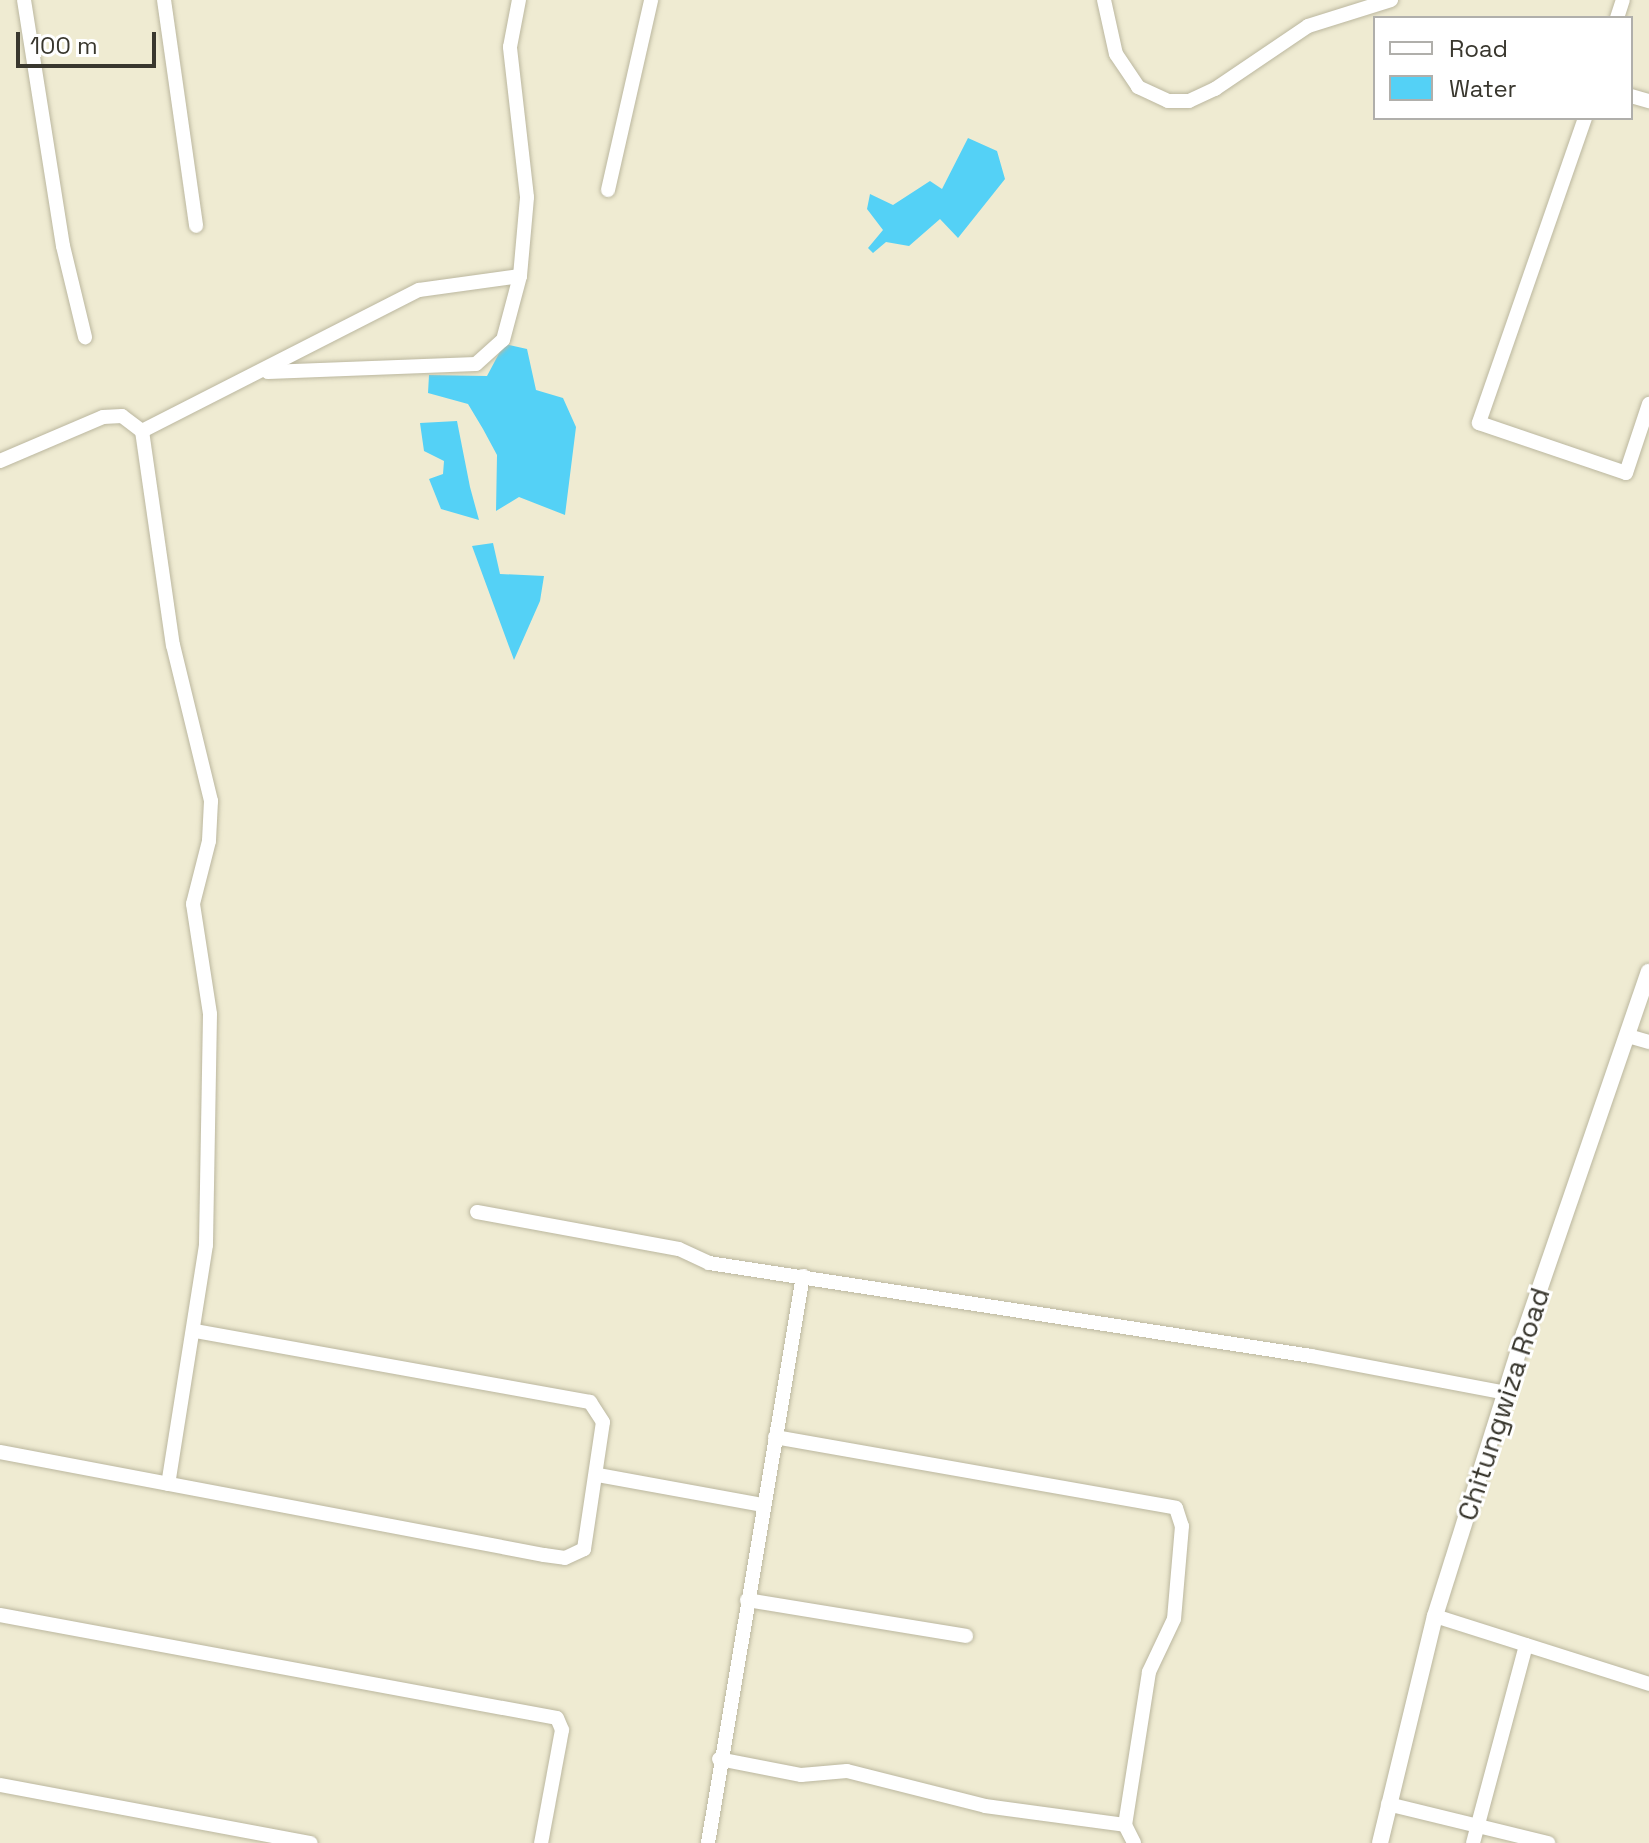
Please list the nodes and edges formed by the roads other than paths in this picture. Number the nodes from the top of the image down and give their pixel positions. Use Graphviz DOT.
graph roads {
  1 [pos="24,0"];
  2 [pos="164,0"];
  3 [pos="519,0"];
  4 [pos="651,0"];
  5 [pos="1104,0"];
  6 [pos="1391,0"];
  7 [pos="1584,120"];
  8 [pos="608,190"];
  9 [pos="196,226"];
  10 [pos="520,276"];
  11 [pos="85,337"];
  12 [pos="261,373"];
  13 [pos="1649,404"];
  14 [pos="142,431"];
  15 [pos="0,461"];
  16 [pos="1649,972"];
  17 [pos="1628,1036"];
  18 [pos="1649,1042"];
  19 [pos="477,1212"];
  20 [pos="803,1276"];
  21 [pos="197,1331"];
  22 [pos="1506,1393"];
  23 [pos="775,1437"];
  24 [pos="0,1452"];
  25 [pos="598,1475"];
  26 [pos="168,1484"];
  27 [pos="763,1505"];
  28 [pos="747,1600"];
  29 [pos="0,1615"];
  30 [pos="1435,1616"];
  31 [pos="966,1636"];
  32 [pos="1526,1645"];
  33 [pos="1649,1684"];
  34 [pos="719,1759"];
  35 [pos="0,1785"];
  36 [pos="1388,1804"];
  37 [pos="1478,1824"];
  38 [pos="1125,1825"];
  39 [pos="311,1843"];
  40 [pos="541,1843"];
  41 [pos="708,1843"];
  42 [pos="1134,1843"];
  43 [pos="1380,1843"];
  44 [pos="1473,1843"];
  45 [pos="1548,1843"];
  1 -- 11 [label="street"];
  2 -- 9 [label="street"];
  3 -- 10 [label="street"];
  4 -- 8 [label="street"];
  5 -- 6 [label="street"];
  7 -- 13 [label="street"];
  10 -- 12 [label="street"];
  10 -- 12 [label="street"];
  12 -- 14 [label="street"];
  14 -- 15 [label="street"];
  14 -- 21 [label="street"];
  16 -- 17 [label="main road, Chitungwiza Road"];
  17 -- 18 [label="street"];
  17 -- 22 [label="main road, Chitungwiza Road"];
  19 -- 20 [label="street"];
  20 -- 22 [label="street"];
  20 -- 23 [label="street"];
  21 -- 25 [label="street"];
  21 -- 26 [label="street"];
  22 -- 30 [label="main road, Chitungwiza Road"];
  23 -- 27 [label="street"];
  23 -- 38 [label="street"];
  24 -- 26 [label="street"];
  25 -- 26 [label="street"];
  25 -- 27 [label="street"];
  27 -- 28 [label="street"];
  28 -- 31 [label="street"];
  28 -- 34 [label="street"];
  29 -- 40 [label="street"];
  30 -- 32 [label="street"];
  30 -- 36 [label="main road, Chitungwiza Road"];
  32 -- 33 [label="street"];
  32 -- 37 [label="street"];
  34 -- 38 [label="street"];
  34 -- 41 [label="street"];
  35 -- 39 [label="street"];
  36 -- 37 [label="street"];
  36 -- 43 [label="main road, Chitungwiza Road"];
  37 -- 44 [label="street"];
  37 -- 45 [label="street"];
  38 -- 42 [label="street"];
}
